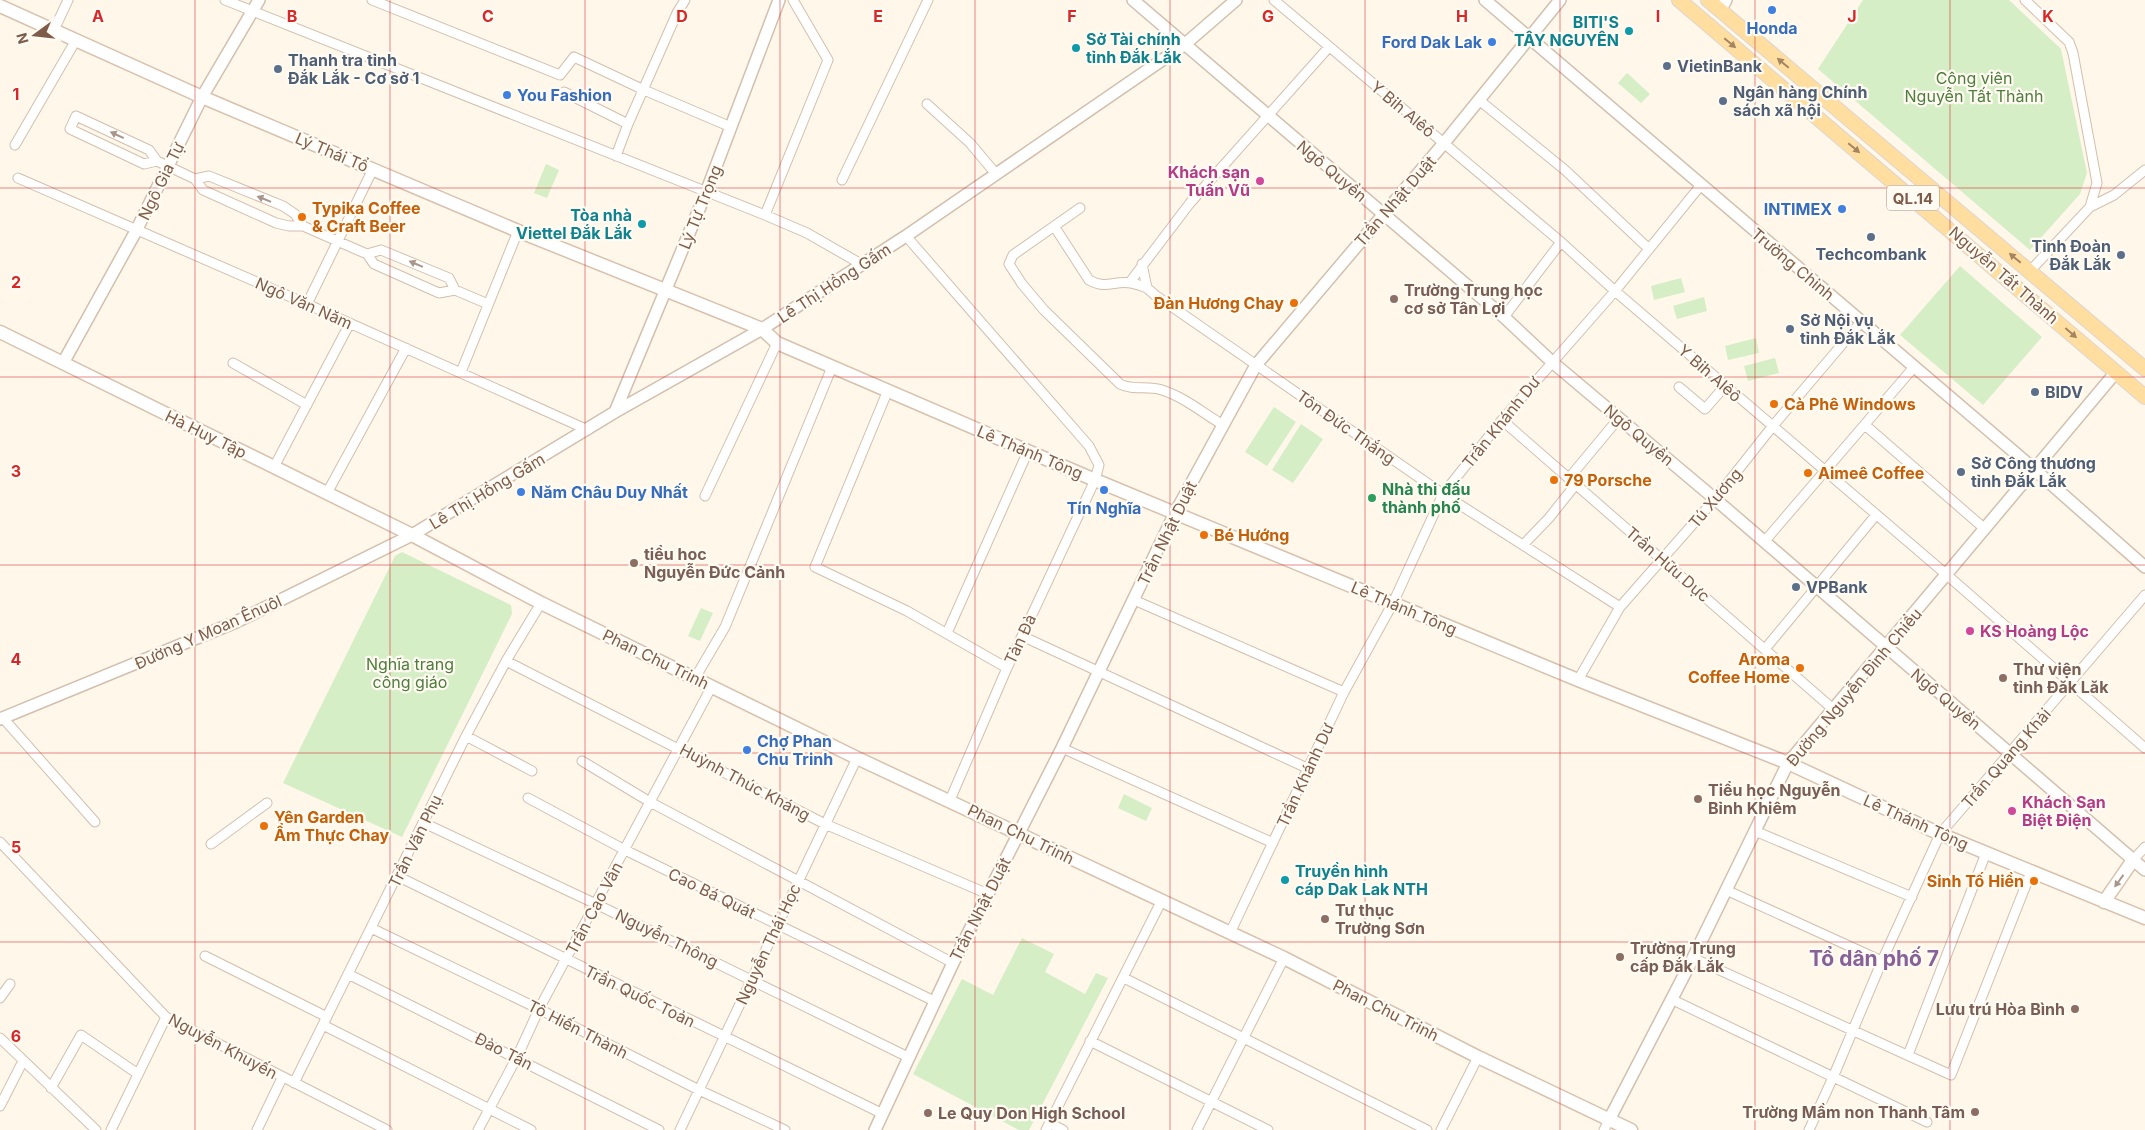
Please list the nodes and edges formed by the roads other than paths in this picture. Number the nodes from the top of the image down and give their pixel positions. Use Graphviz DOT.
graph roads {
  1 [pos="68,0"];
  2 [pos="225,0"];
  3 [pos="259,0"];
  4 [pos="372,0"];
  5 [pos="685,0"];
  6 [pos="778,0"];
  7 [pos="793,0"];
  8 [pos="928,0"];
  9 [pos="1133,0"];
  10 [pos="1236,0"];
  11 [pos="1274,0"];
  12 [pos="1485,0"];
  13 [pos="1560,0"];
  14 [pos="1679,0"];
  15 [pos="1708,0"];
  16 [pos="2025,0"];
  17 [pos="1723,5"];
  18 [pos="0,6"];
  19 [pos="252,12"];
  20 [pos="1709,25"];
  21 [pos="54,30"];
  22 [pos="1529,37"];
  23 [pos="76,40"];
  24 [pos="1184,45"];
  25 [pos="1330,47"];
  26 [pos="644,90"];
  27 [pos="564,92"];
  28 [pos="202,97"];
  29 [pos="1479,100"];
  30 [pos="927,104"];
  31 [pos="1267,116"];
  32 [pos="628,124"];
  33 [pos="731,127"];
  34 [pos="1444,143"];
  35 [pos="15,144"];
  36 [pos="616,156"];
  37 [pos="157,161"];
  38 [pos="168,166"];
  39 [pos="373,170"];
  40 [pos="2145,170"];
  41 [pos="996,174"];
  42 [pos="18,178"];
  43 [pos="195,178"];
  44 [pos="842,180"];
  45 [pos="1701,185"];
  46 [pos="706,190"];
  47 [pos="2090,206"];
  48 [pos="1080,208"];
  49 [pos="1382,214"];
  50 [pos="765,215"];
  51 [pos="304,226"];
  52 [pos="1054,226"];
  53 [pos="136,231"];
  54 [pos="518,231"];
  55 [pos="906,236"];
  56 [pos="338,241"];
  57 [pos="1561,242"];
  58 [pos="1649,249"];
  59 [pos="367,254"];
  60 [pos="861,264"];
  61 [pos="1142,264"];
  62 [pos="2030,270"];
  63 [pos="1130,282"];
  64 [pos="2016,285"];
  65 [pos="1147,288"];
  66 [pos="667,289"];
  67 [pos="455,290"];
  68 [pos="1615,291"];
  69 [pos="307,304"];
  70 [pos="488,304"];
  71 [pos="1504,317"];
  72 [pos="1862,322"];
  73 [pos="350,323"];
  74 [pos="762,329"];
  75 [pos="0,332"];
  76 [pos="777,343"];
  77 [pos="406,348"];
  78 [pos="1551,361"];
  79 [pos="233,362"];
  80 [pos="63,363"];
  81 [pos="1256,364"];
  82 [pos="832,367"];
  83 [pos="1914,367"];
  84 [pos="2145,369"];
  85 [pos="461,372"];
  86 [pos="2116,372"];
  87 [pos="1725,386"];
  88 [pos="1679,387"];
  89 [pos="888,390"];
  90 [pos="2145,397"];
  91 [pos="307,405"];
  92 [pos="616,412"];
  93 [pos="1619,418"];
  94 [pos="1502,420"];
  95 [pos="1222,425"];
  96 [pos="1865,425"];
  97 [pos="1772,427"];
  98 [pos="588,430"];
  99 [pos="1028,451"];
  100 [pos="274,467"];
  101 [pos="2034,469"];
  102 [pos="1825,472"];
  103 [pos="1095,480"];
  104 [pos="1572,481"];
  105 [pos="328,494"];
  106 [pos="1443,494"];
  107 [pos="706,496"];
  108 [pos="1715,499"];
  109 [pos="1175,513"];
  110 [pos="1876,515"];
  111 [pos="1985,529"];
  112 [pos="412,535"];
  113 [pos="1764,542"];
  114 [pos="1523,545"];
  115 [pos="1662,559"];
  116 [pos="2145,567"];
  117 [pos="1947,575"];
  118 [pos="1816,588"];
  119 [pos="2145,595"];
  120 [pos="1134,600"];
  121 [pos="541,602"];
  122 [pos="1393,603"];
  123 [pos="1620,607"];
  124 [pos="947,633"];
  125 [pos="1022,636"];
  126 [pos="1884,647"];
  127 [pos="1765,649"];
  128 [pos="506,661"];
  129 [pos="1007,668"];
  130 [pos="1097,671"];
  131 [pos="695,678"];
  132 [pos="1578,680"];
  133 [pos="2069,684"];
  134 [pos="712,686"];
  135 [pos="1344,692"];
  136 [pos="1834,709"];
  137 [pos="1,719"];
  138 [pos="466,736"];
  139 [pos="677,747"];
  140 [pos="1062,748"];
  141 [pos="2145,748"];
  142 [pos="2010,752"];
  143 [pos="857,758"];
  144 [pos="582,761"];
  145 [pos="1788,763"];
  146 [pos="1309,768"];
  147 [pos="532,771"];
  148 [pos="528,798"];
  149 [pos="950,800"];
  150 [pos="650,802"];
  151 [pos="267,803"];
  152 [pos="95,822"];
  153 [pos="424,823"];
  154 [pos="825,824"];
  155 [pos="1755,831"];
  156 [pos="1017,834"];
  157 [pos="1940,834"];
  158 [pos="0,842"];
  159 [pos="1273,843"];
  160 [pos="211,844"];
  161 [pos="2145,847"];
  162 [pos="625,850"];
  163 [pos="1986,853"];
  164 [pos="2133,860"];
  165 [pos="2145,870"];
  166 [pos="2031,872"];
  167 [pos="397,876"];
  168 [pos="798,880"];
  169 [pos="1726,890"];
  170 [pos="988,894"];
  171 [pos="1912,897"];
  172 [pos="1162,900"];
  173 [pos="2104,902"];
  174 [pos="596,904"];
  175 [pos="2145,918"];
  176 [pos="777,926"];
  177 [pos="371,928"];
  178 [pos="1230,933"];
  179 [pos="205,956"];
  180 [pos="1284,958"];
  181 [pos="1693,958"];
  182 [pos="566,960"];
  183 [pos="1882,961"];
  184 [pos="953,963"];
  185 [pos="348,974"];
  186 [pos="1124,978"];
  187 [pos="751,980"];
  188 [pos="10,984"];
  189 [pos="0,998"];
  190 [pos="1672,999"];
  191 [pos="934,1001"];
  192 [pos="539,1009"];
  193 [pos="166,1017"];
  194 [pos="325,1021"];
  195 [pos="1853,1032"];
  196 [pos="724,1036"];
  197 [pos="1243,1036"];
  198 [pos="0,1038"];
  199 [pos="1090,1041"];
  200 [pos="1908,1055"];
  201 [pos="517,1057"];
  202 [pos="908,1057"];
  203 [pos="1478,1057"];
  204 [pos="24,1061"];
  205 [pos="138,1074"];
  206 [pos="1834,1075"];
  207 [pos="282,1078"];
  208 [pos="294,1083"];
  209 [pos="51,1088"];
  210 [pos="700,1090"];
  211 [pos="1211,1101"];
  212 [pos="0,1106"];
  213 [pos="490,1109"];
  214 [pos="883,1114"];
  215 [pos="1927,1122"];
  216 [pos="1606,1125"];
  217 [pos="1047,1127"];
  218 [pos="96,1130"];
  219 [pos="111,1130"];
  220 [pos="257,1130"];
  221 [pos="388,1130"];
  222 [pos="478,1130"];
  223 [pos="531,1130"];
  224 [pos="659,1130"];
  225 [pos="680,1130"];
  226 [pos="785,1130"];
  227 [pos="875,1130"];
  228 [pos="1063,1130"];
  229 [pos="1197,1130"];
  230 [pos="1268,1130"];
  231 [pos="1427,1130"];
  232 [pos="1441,1130"];
  233 [pos="1631,1130"];
  234 [pos="1809,1130"];
  1 -- 21 [label="street"];
  2 -- 19 [label="street"];
  3 -- 19 [label="street, Ngô Gia Tự"];
  4 -- 26 [label="street"];
  5 -- 26 [label="street"];
  6 -- 33 [label="street, Lý Tự Trọng"];
  7 -- 50 [label="street"];
  8 -- 44 [label="street"];
  9 -- 24 [label="street, Ngô Quyền"];
  10 -- 24 [label="street, Lê Thị Hồng Gấm"];
  11 -- 25 [label="street, Y Bih Alêô"];
  12 -- 22 [label="street, Trường Chinh"];
  13 -- 22 [label="street, Trần Nhật Duật"];
  14 -- 20 [label="main road, Nguyễn Tất Thành / QL.14"];
  15 -- 17 [label="main road, Nguyễn Tất Thành / QL.14"];
  16 -- 47 [label="street"];
  17 -- 20 [label="main road"];
  62 -- 17 [label="main road, Nguyễn Tất Thành / QL.14, one-way"];
  18 -- 21 [label="main road, Lý Thái Tổ"];
  19 -- 28 [label="street, Ngô Gia Tự"];
  19 -- 36 [label="street"];
  20 -- 64 [label="main road, Nguyễn Tất Thành / QL.14, one-way"];
  21 -- 23 [label="main road, Lý Thái Tổ"];
  22 -- 29 [label="street, Trần Nhật Duật"];
  22 -- 45 [label="street, Trường Chinh"];
  23 -- 28 [label="main road, Lý Thái Tổ"];
  23 -- 35 [label="street"];
  24 -- 31 [label="street, Ngô Quyền"];
  24 -- 41 [label="street, Lê Thị Hồng Gấm"];
  25 -- 31 [label="street"];
  25 -- 34 [label="street, Y Bih Alêô"];
  26 -- 32 [label="street"];
  26 -- 33 [label="street"];
  27 -- 32 [label="street"];
  28 -- 38 [label="street, Ngô Gia Tự"];
  28 -- 39 [label="main road, Lý Thái Tổ"];
  29 -- 34 [label="street, Trần Nhật Duật"];
  29 -- 58 [label="street"];
  30 -- 41 [label="street"];
  31 -- 49 [label="street, Ngô Quyền"];
  31 -- 61 [label="street"];
  32 -- 36 [label="street"];
  33 -- 46 [label="street, Lý Tự Trọng"];
  34 -- 49 [label="street, Trần Nhật Duật"];
  34 -- 57 [label="street, Y Bih Alêô"];
  36 -- 46 [label="street"];
  37 -- 37 [label="street, one-way"];
  37 -- 38 [label="street"];
  38 -- 43 [label="street"];
  38 -- 53 [label="street, Ngô Gia Tự"];
  39 -- 54 [label="main road, Lý Thái Tổ"];
  39 -- 56 [label="street"];
  40 -- 47 [label="street"];
  41 -- 55 [label="street, Lê Thị Hồng Gấm"];
  42 -- 53 [label="street, Ngô Văn Năm"];
  43 -- 51 [label="street"];
  51 -- 43 [label="street, one-way"];
  45 -- 58 [label="street, Trần Khánh Dư"];
  45 -- 72 [label="street, Trường Chinh"];
  46 -- 50 [label="street"];
  46 -- 66 [label="street, Lý Tự Trọng"];
  47 -- 62 [label="street"];
  48 -- 52 [label="street"];
  49 -- 71 [label="street, Ngô Quyền"];
  49 -- 81 [label="street, Trần Nhật Duật"];
  50 -- 60 [label="street"];
  51 -- 56 [label="street"];
  52 -- 63 [label="street"];
  52 -- 95 [label="street"];
  53 -- 69 [label="street, Ngô Văn Năm"];
  53 -- 80 [label="street, Ngô Gia Tự"];
  54 -- 66 [label="main road, Lý Thái Tổ"];
  54 -- 70 [label="street"];
  55 -- 60 [label="street, Lê Thị Hồng Gấm"];
  55 -- 103 [label="street"];
  56 -- 59 [label="street"];
  56 -- 69 [label="street"];
  57 -- 68 [label="street, Y Bih Alêô"];
  57 -- 71 [label="street"];
  58 -- 68 [label="street, Trần Khánh Dư"];
  59 -- 67 [label="street"];
  67 -- 59 [label="street, one-way"];
  60 -- 74 [label="street, Lê Thị Hồng Gấm"];
  61 -- 63 [label="street"];
  61 -- 65 [label="street"];
  62 -- 64 [label="main road"];
  62 -- 84 [label="main road, Nguyễn Tất Thành / QL.14"];
  63 -- 65 [label="street, Tôn Đức Thắng"];
  64 -- 86 [label="main road, Nguyễn Tất Thành / QL.14, one-way"];
  65 -- 81 [label="street, Tôn Đức Thắng"];
  66 -- 74 [label="main road, Lê Thánh Tông"];
  66 -- 92 [label="street, Lý Tự Trọng"];
  67 -- 70 [label="street"];
  68 -- 78 [label="street, Trần Khánh Dư"];
  68 -- 87 [label="street, Y Bih Alêô"];
  69 -- 73 [label="street, Ngô Văn Năm"];
  70 -- 85 [label="street"];
  71 -- 78 [label="street, Ngô Quyền"];
  72 -- 83 [label="street, Trường Chinh"];
  72 -- 97 [label="street, Tú Xương"];
  73 -- 77 [label="street, Ngô Văn Năm"];
  73 -- 91 [label="street"];
  74 -- 76 [label="main road, Lê Thánh Tông"];
  74 -- 92 [label="street, Lê Thị Hồng Gấm"];
  75 -- 80 [label="main road, Hà Huy Tập"];
  76 -- 82 [label="main road, Lê Thánh Tông"];
  76 -- 107 [label="street"];
  77 -- 85 [label="street, Ngô Văn Năm"];
  77 -- 105 [label="street"];
  78 -- 93 [label="street, Ngô Quyền"];
  78 -- 94 [label="street, Trần Khánh Dư"];
  79 -- 91 [label="street"];
  80 -- 100 [label="main road, Hà Huy Tập"];
  81 -- 95 [label="street, Trần Nhật Duật"];
  81 -- 106 [label="street, Tôn Đức Thắng"];
  82 -- 89 [label="main road, Lê Thánh Tông"];
  82 -- 131 [label="street"];
  83 -- 96 [label="street"];
  83 -- 101 [label="street, Trường Chinh"];
  85 -- 98 [label="street, Ngô Văn Năm"];
  86 -- 90 [label="main road, Nguyễn Tất Thành / QL.14"];
  86 -- 101 [label="street, Đường Nguyễn Đình Chiểu"];
  87 -- 88 [label="street"];
  87 -- 97 [label="street, Y Bih Alêô"];
  89 -- 99 [label="main road, Lê Thánh Tông"];
  89 -- 124 [label="street"];
  91 -- 100 [label="street"];
  92 -- 98 [label="street, Lê Thị Hồng Gấm"];
  93 -- 104 [label="street"];
  93 -- 108 [label="street, Ngô Quyền"];
  94 -- 104 [label="street, Trần Hữu Dực"];
  94 -- 106 [label="street, Trần Khánh Dư"];
  95 -- 109 [label="street, Trần Nhật Duật"];
  96 -- 102 [label="street"];
  96 -- 111 [label="street"];
  97 -- 102 [label="street, Y Bih Alêô"];
  97 -- 108 [label="street, Tú Xương"];
  98 -- 112 [label="street, Lê Thị Hồng Gấm"];
  99 -- 103 [label="main road, Lê Thánh Tông"];
  99 -- 124 [label="street"];
  100 -- 105 [label="main road, Hà Huy Tập"];
  101 -- 111 [label="street, Đường Nguyễn Đình Chiểu"];
  101 -- 116 [label="street, Trường Chinh"];
  102 -- 110 [label="street, Y Bih Alêô"];
  102 -- 113 [label="street"];
  103 -- 109 [label="main road, Lê Thánh Tông"];
  103 -- 125 [label="street, Tản Đà"];
  104 -- 114 [label="street"];
  104 -- 115 [label="street, Trần Hữu Dực"];
  105 -- 112 [label="main road, Hà Huy Tập"];
  106 -- 114 [label="street, Tôn Đức Thắng"];
  106 -- 122 [label="street, Trần Khánh Dư"];
  108 -- 113 [label="street, Ngô Quyền"];
  108 -- 115 [label="street, Tú Xương"];
  109 -- 120 [label="street, Trần Nhật Duật"];
  109 -- 122 [label="main road, Lê Thánh Tông"];
  110 -- 117 [label="street, Y Bih Alêô"];
  110 -- 118 [label="street"];
  111 -- 117 [label="street, Đường Nguyễn Đình Chiểu"];
  112 -- 121 [label="main road, Phan Chu Trinh"];
  112 -- 137 [label="street, Đường Y Moan Ênuôl"];
  113 -- 118 [label="street, Ngô Quyền"];
  114 -- 123 [label="street, Tôn Đức Thắng"];
  115 -- 123 [label="street, Tú Xương"];
  115 -- 127 [label="street, Trần Hữu Dực"];
  117 -- 126 [label="street, Đường Nguyễn Đình Chiểu"];
  117 -- 133 [label="street, Y Bih Alêô"];
  118 -- 126 [label="street, Ngô Quyền"];
  118 -- 127 [label="street"];
  119 -- 133 [label="street, Trần Quang Khải"];
  120 -- 130 [label="street, Trần Nhật Duật"];
  120 -- 135 [label="street"];
  121 -- 128 [label="street, Trần Văn Phụ"];
  121 -- 131 [label="main road, Phan Chu Trinh"];
  122 -- 132 [label="main road, Lê Thánh Tông"];
  122 -- 135 [label="street, Trần Khánh Dư"];
  123 -- 132 [label="street, Tú Xương"];
  124 -- 129 [label="street"];
  125 -- 129 [label="street, Tản Đà"];
  125 -- 130 [label="street"];
  126 -- 136 [label="street, Đường Nguyễn Đình Chiểu"];
  126 -- 142 [label="street, Ngô Quyền"];
  127 -- 136 [label="street, Trần Hữu Dực"];
  128 -- 138 [label="street, Trần Văn Phụ"];
  128 -- 139 [label="street, Huỳnh Thúc Kháng"];
  129 -- 149 [label="street, Tản Đà"];
  130 -- 140 [label="street, Trần Nhật Duật"];
  130 -- 146 [label="street"];
  131 -- 134 [label="main road, Phan Chu Trinh"];
  132 -- 145 [label="main road, Lê Thánh Tông"];
  133 -- 141 [label="street, Y Bih Alêô"];
  133 -- 142 [label="street, Trần Quang Khải"];
  134 -- 139 [label="street, Trần Cao Vân"];
  134 -- 143 [label="main road, Phan Chu Trinh"];
  135 -- 146 [label="street, Trần Khánh Dư"];
  136 -- 145 [label="street, Đường Nguyễn Đình Chiểu"];
  137 -- 152 [label="street"];
  138 -- 147 [label="street"];
  138 -- 153 [label="street, Trần Văn Phụ"];
  139 -- 150 [label="street, Trần Cao Vân"];
  139 -- 154 [label="street, Huỳnh Thúc Kháng"];
  140 -- 156 [label="street, Trần Nhật Duật"];
  140 -- 159 [label="street"];
  142 -- 157 [label="street, Trần Quang Khải"];
  142 -- 164 [label="street, Ngô Quyền"];
  143 -- 149 [label="main road, Phan Chu Trinh"];
  143 -- 154 [label="street, Nguyễn Thái Học"];
  144 -- 150 [label="street"];
  145 -- 155 [label="street, Đường Nguyễn Đình Chiểu"];
  145 -- 157 [label="main road, Lê Thánh Tông"];
  146 -- 159 [label="street, Trần Khánh Dư"];
  148 -- 162 [label="street, Cao Bá Quát"];
  149 -- 156 [label="main road, Phan Chu Trinh"];
  150 -- 162 [label="street, Trần Cao Vân"];
  150 -- 168 [label="street"];
  151 -- 160 [label="street"];
  153 -- 167 [label="street, Trần Văn Phụ"];
  153 -- 174 [label="street, Nguyễn Thông"];
  154 -- 168 [label="street, Nguyễn Thái Học"];
  154 -- 170 [label="street, Huỳnh Thúc Kháng"];
  155 -- 169 [label="street, Đường Nguyễn Đình Chiểu"];
  155 -- 171 [label="street"];
  156 -- 170 [label="street, Trần Nhật Duật"];
  156 -- 172 [label="main road, Phan Chu Trinh"];
  157 -- 163 [label="main road, Lê Thánh Tông"];
  157 -- 171 [label="street, Trần Quang Khải"];
  158 -- 193 [label="street, Nguyễn Khuyến"];
  159 -- 178 [label="street, Trần Khánh Dư"];
  161 -- 164 [label="street"];
  162 -- 174 [label="street, Trần Cao Vân"];
  162 -- 176 [label="street, Cao Bá Quát"];
  163 -- 166 [label="main road, Lê Thánh Tông"];
  163 -- 200 [label="street"];
  164 -- 165 [label="street, Ngô Quyền"];
  164 -- 173 [label="main road, one-way"];
  166 -- 173 [label="main road, Lê Thánh Tông"];
  166 -- 200 [label="street"];
  167 -- 177 [label="street, Trần Văn Phụ"];
  167 -- 182 [label="street, Trần Quốc Toản"];
  168 -- 176 [label="street, Nguyễn Thái Học"];
  168 -- 184 [label="street"];
  169 -- 181 [label="street, Đường Nguyễn Đình Chiểu"];
  169 -- 183 [label="street"];
  170 -- 184 [label="street, Trần Nhật Duật"];
  171 -- 183 [label="street, Trần Quang Khải"];
  172 -- 178 [label="main road, Phan Chu Trinh"];
  172 -- 186 [label="street"];
  173 -- 175 [label="main road, Lê Thánh Tông"];
  174 -- 182 [label="street, Trần Cao Vân"];
  174 -- 187 [label="street, Nguyễn Thông"];
  176 -- 187 [label="street, Nguyễn Thái Học"];
  176 -- 191 [label="street, Cao Bá Quát"];
  177 -- 185 [label="street, Trần Văn Phụ"];
  177 -- 192 [label="street, Tô Hiến Thành"];
  178 -- 180 [label="main road, Phan Chu Trinh"];
  179 -- 194 [label="street"];
  180 -- 197 [label="street"];
  180 -- 203 [label="main road, Phan Chu Trinh"];
  181 -- 190 [label="street, Đường Nguyễn Đình Chiểu"];
  181 -- 195 [label="street"];
  182 -- 192 [label="street, Trần Cao Vân"];
  182 -- 196 [label="street, Trần Quốc Toản"];
  183 -- 195 [label="street, Trần Quang Khải"];
  184 -- 191 [label="street, Trần Nhật Duật"];
  185 -- 194 [label="street, Trần Văn Phụ"];
  185 -- 201 [label="street, Đào Tấn"];
  186 -- 197 [label="street"];
  186 -- 199 [label="street"];
  187 -- 196 [label="street, Nguyễn Thái Học"];
  187 -- 202 [label="street, Nguyễn Thông"];
  188 -- 189 [label="street"];
  190 -- 206 [label="street"];
  190 -- 216 [label="street, Đường Nguyễn Đình Chiểu"];
  191 -- 202 [label="street, Trần Nhật Duật"];
  192 -- 201 [label="street, Trần Cao Vân"];
  192 -- 210 [label="street, Tô Hiến Thành"];
  193 -- 205 [label="street"];
  193 -- 207 [label="street, Nguyễn Khuyến"];
  194 -- 208 [label="street, Trần Văn Phụ"];
  194 -- 213 [label="street"];
  195 -- 200 [label="street"];
  195 -- 206 [label="street, Trần Quang Khải"];
  196 -- 210 [label="street, Nguyễn Thái Học"];
  196 -- 214 [label="street, Trần Quốc Toản"];
  197 -- 211 [label="street"];
  197 -- 231 [label="street"];
  198 -- 204 [label="street"];
  199 -- 211 [label="street"];
  199 -- 217 [label="street"];
  201 -- 213 [label="street, Trần Cao Vân"];
  201 -- 224 [label="street, Đào Tấn"];
  202 -- 214 [label="street, Trần Nhật Duật"];
  203 -- 216 [label="main road, Phan Chu Trinh"];
  203 -- 232 [label="street"];
  204 -- 209 [label="street"];
  204 -- 212 [label="street"];
  205 -- 209 [label="street"];
  205 -- 219 [label="street"];
  206 -- 215 [label="street"];
  206 -- 234 [label="street, Trần Quang Khải"];
  207 -- 208 [label="street, Nguyễn Khuyến"];
  207 -- 220 [label="street"];
  208 -- 221 [label="street, Nguyễn Khuyến"];
  209 -- 218 [label="street"];
  210 -- 225 [label="street, Nguyễn Thái Học"];
  210 -- 226 [label="street, Tô Hiến Thành"];
  211 -- 229 [label="street"];
  211 -- 230 [label="street"];
  213 -- 222 [label="street, Trần Cao Vân"];
  213 -- 223 [label="street"];
  214 -- 227 [label="street, Trần Nhật Duật"];
  216 -- 233 [label="main road, Phan Chu Trinh"];
  217 -- 228 [label="street"];
}
